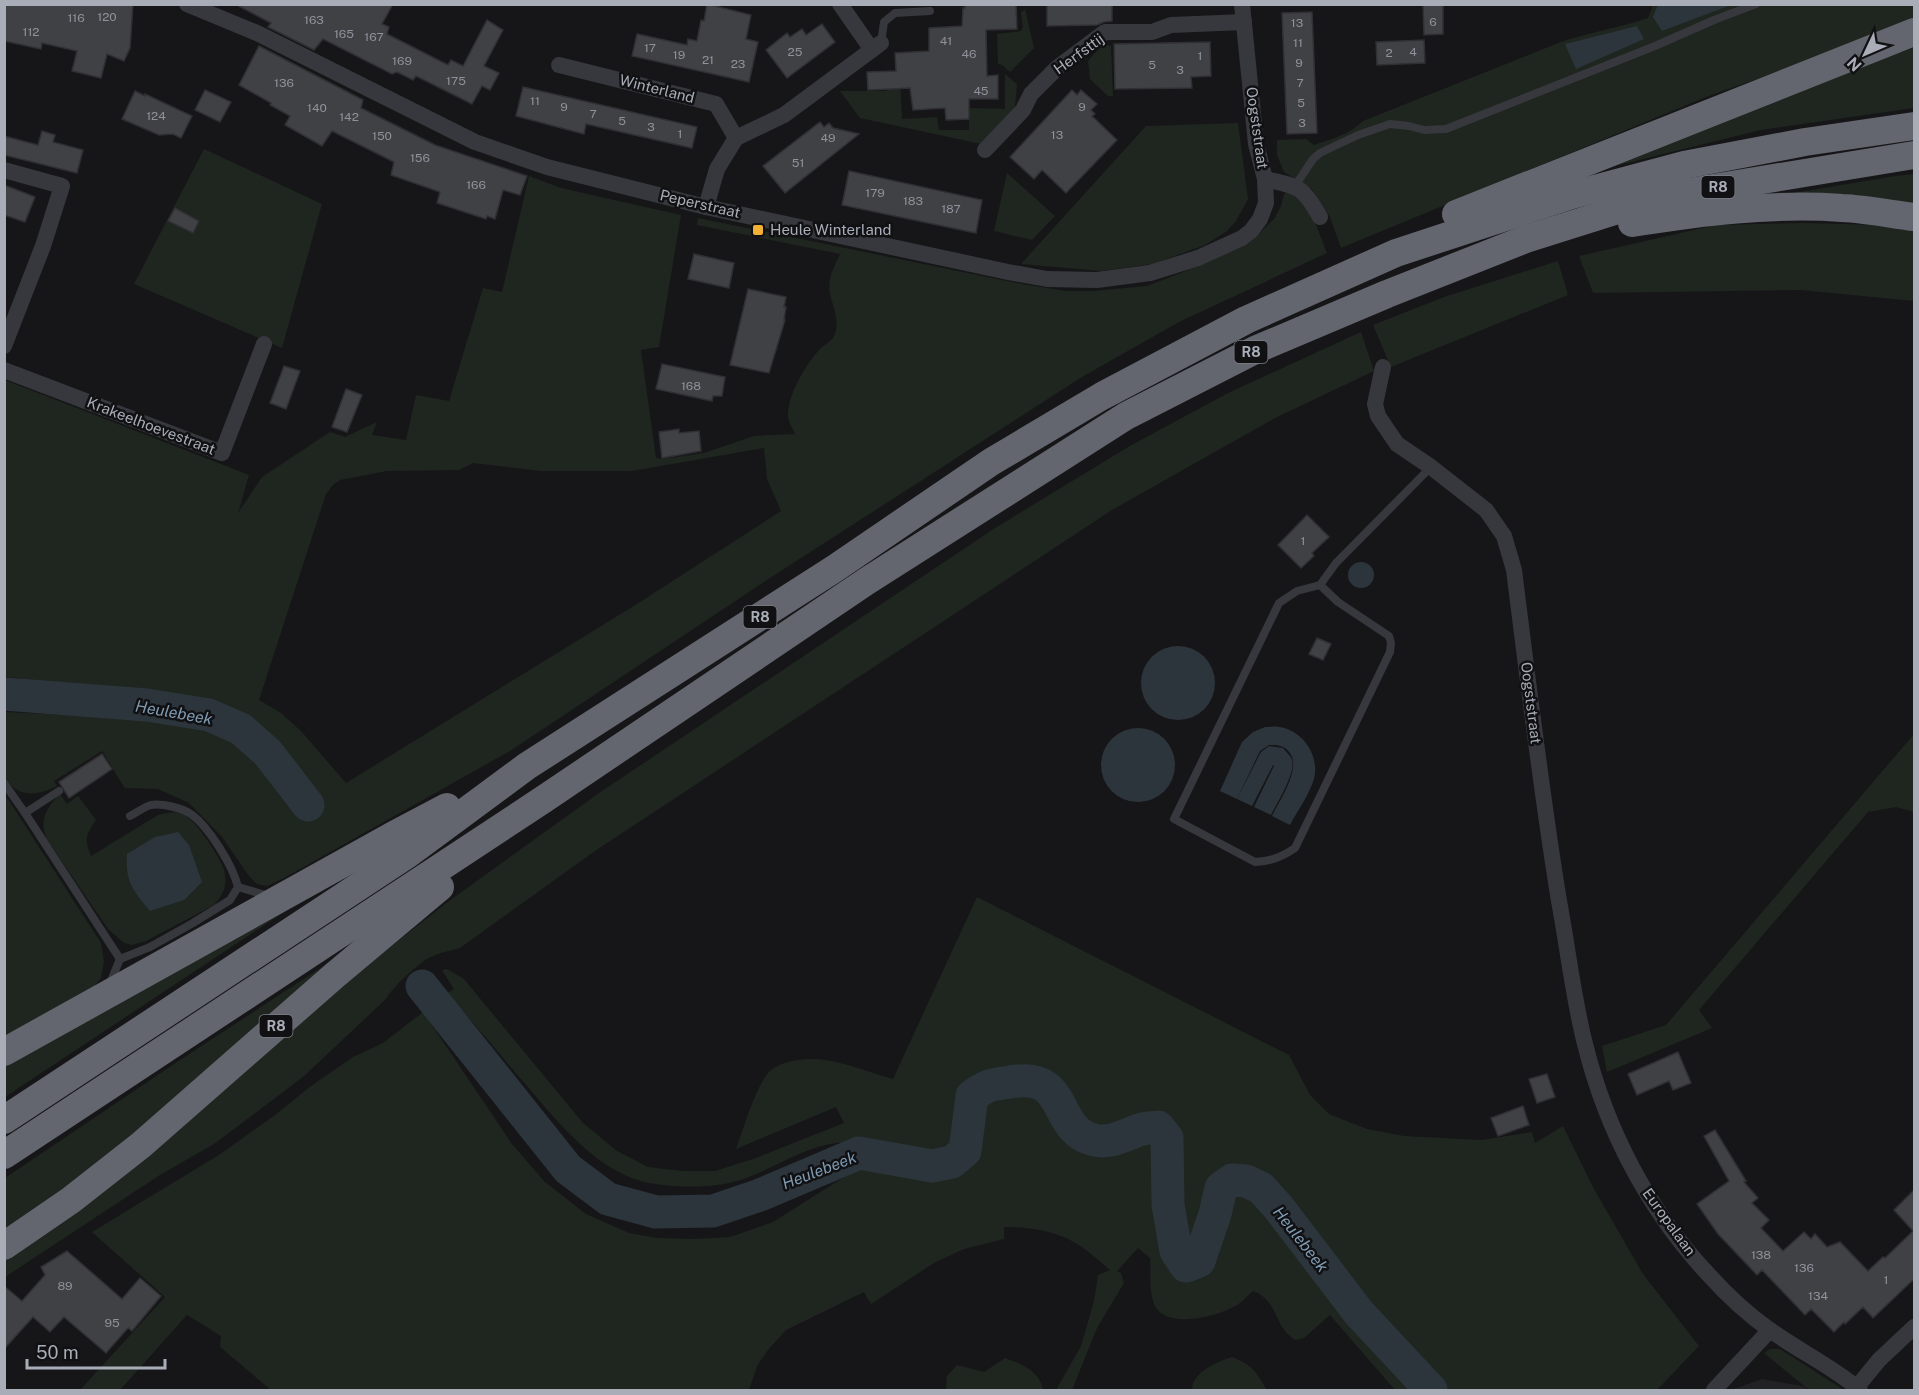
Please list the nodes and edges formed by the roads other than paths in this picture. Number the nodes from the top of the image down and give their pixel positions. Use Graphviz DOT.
graph roads {
  1 [pos="187,4"];
  2 [pos="840,4"];
  3 [pos="1242,4"];
  4 [pos="1756,4"];
  5 [pos="930,10"];
  6 [pos="1244,22"];
  7 [pos="1914,32"];
  8 [pos="876,46"];
  9 [pos="559,65"];
  10 [pos="1914,126"];
  11 [pos="736,138"];
  12 [pos="985,150"];
  13 [pos="1914,155"];
  14 [pos="4,170"];
  15 [pos="1264,179"];
  16 [pos="1294,186"];
  17 [pos="706,207"];
  18 [pos="1320,217"];
  19 [pos="1914,217"];
  20 [pos="1526,239"];
  21 [pos="1396,253"];
  22 [pos="264,344"];
  23 [pos="4,346"];
  24 [pos="1383,367"];
  25 [pos="4,370"];
  26 [pos="1431,467"];
  27 [pos="1320,585"];
  28 [pos="526,766"];
  29 [pos="4,783"];
  30 [pos="59,791"];
  31 [pos="544,799"];
  32 [pos="25,813"];
  33 [pos="130,816"];
  34 [pos="237,887"];
  35 [pos="282,898"];
  36 [pos="120,959"];
  37 [pos="103,998"];
  38 [pos="4,1052"];
  39 [pos="1598,1092"];
  40 [pos="4,1120"];
  41 [pos="4,1155"];
  42 [pos="4,1246"];
  43 [pos="1914,1327"];
  44 [pos="1770,1330"];
  45 [pos="1858,1389"];
  46 [pos="1714,1390"];
  1 -- 17 [label="street, Peperstraat"];
  2 -- 8 [label="street"];
  3 -- 6 [label="street, Oogststraat"];
  4 -- 16 [label="lane"];
  5 -- 8 [label="lane"];
  6 -- 12 [label="street, Herfsttij"];
  6 -- 15 [label="street, Oogststraat"];
  7 -- 21 [label="highway"];
  8 -- 11 [label="street"];
  9 -- 11 [label="street, Winterland"];
  10 -- 21 [label="highway, R8"];
  11 -- 17 [label="street"];
  13 -- 20 [label="highway, R8"];
  14 -- 23 [label="street"];
  15 -- 16 [label="street, Oogststraat"];
  15 -- 17 [label="street, Peperstraat"];
  16 -- 18 [label="street"];
  19 -- 20 [label="highway"];
  20 -- 31 [label="highway, R8"];
  21 -- 28 [label="highway, R8"];
  22 -- 25 [label="street, Krakeelhoevestraat"];
  24 -- 26 [label="street, Oogststraat"];
  26 -- 27 [label="lane"];
  26 -- 39 [label="street, Oogststraat"];
  27 -- 27 [label="lane"];
  28 -- 35 [label="highway, R8"];
  28 -- 40 [label="highway, R8"];
  29 -- 32 [label="lane"];
  30 -- 32 [label="lane"];
  31 -- 41 [label="highway, R8"];
  31 -- 42 [label="highway, R8"];
  32 -- 36 [label="lane"];
  33 -- 34 [label="lane"];
  34 -- 35 [label="lane"];
  34 -- 36 [label="lane"];
  35 -- 37 [label="highway, R8"];
  36 -- 37 [label="lane"];
  37 -- 38 [label="highway, R8"];
  39 -- 44 [label="street, Europalaan"];
  43 -- 45 [label="street"];
  44 -- 45 [label="street, Europalaan"];
  44 -- 46 [label="street"];
}
